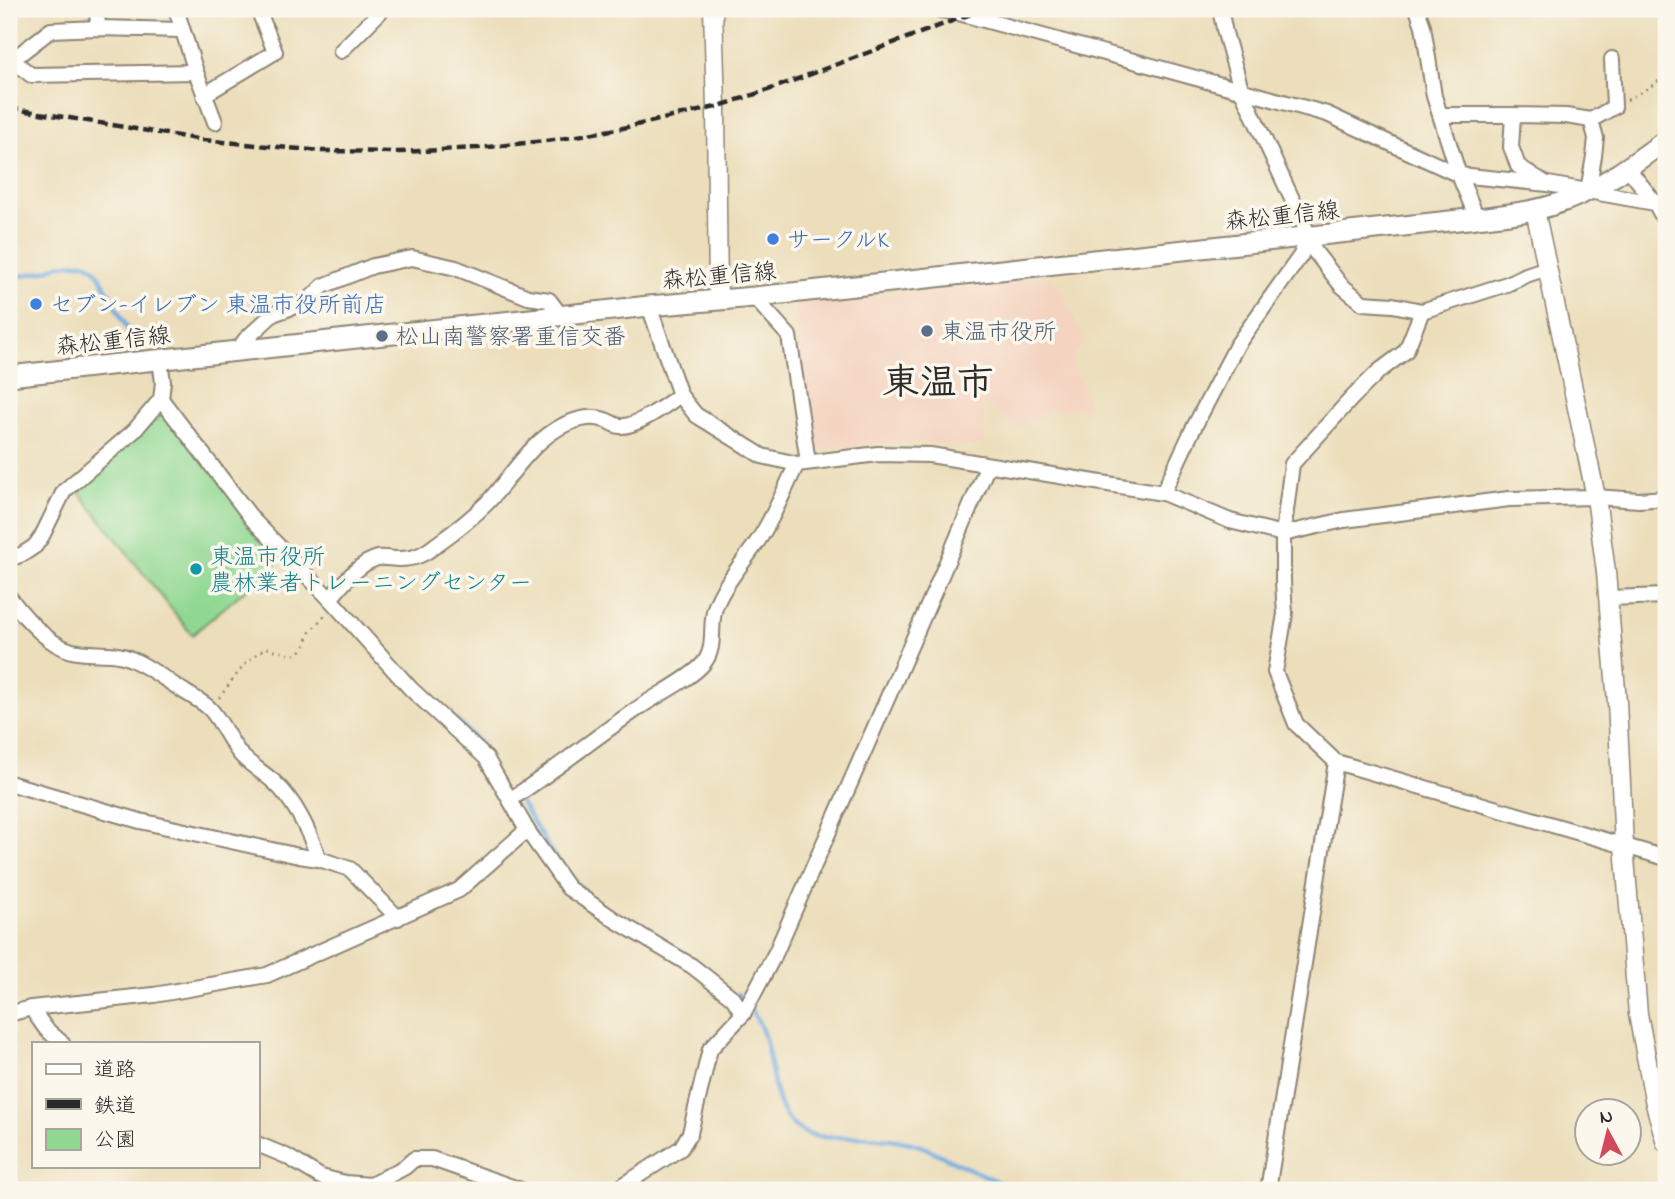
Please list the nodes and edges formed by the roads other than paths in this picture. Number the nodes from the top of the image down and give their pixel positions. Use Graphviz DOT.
graph roads {
  1 [pos="97,9"];
  2 [pos="176,9"];
  3 [pos="258,9"];
  4 [pos="383,9"];
  5 [pos="712,9"];
  6 [pos="933,9"];
  7 [pos="1220,9"];
  8 [pos="1417,9"];
  9 [pos="98,28"];
  10 [pos="182,30"];
  11 [pos="341,51"];
  12 [pos="10,59"];
  13 [pos="1612,60"];
  14 [pos="196,72"];
  15 [pos="1241,89"];
  16 [pos="204,95"];
  17 [pos="1441,115"];
  18 [pos="1513,115"];
  19 [pos="1591,120"];
  20 [pos="215,122"];
  21 [pos="1666,140"];
  22 [pos="1627,167"];
  23 [pos="1459,175"];
  24 [pos="1548,184"];
  25 [pos="1588,191"];
  26 [pos="1661,205"];
  27 [pos="1535,210"];
  28 [pos="1477,218"];
  29 [pos="1666,223"];
  30 [pos="1308,237"];
  31 [pos="1548,268"];
  32 [pos="754,297"];
  33 [pos="718,300"];
  34 [pos="649,306"];
  35 [pos="1422,311"];
  36 [pos="561,316"];
  37 [pos="237,351"];
  38 [pos="160,360"];
  39 [pos="9,376"];
  40 [pos="680,395"];
  41 [pos="161,399"];
  42 [pos="802,463"];
  43 [pos="988,465"];
  44 [pos="1163,493"];
  45 [pos="1596,497"];
  46 [pos="1666,498"];
  47 [pos="1283,534"];
  48 [pos="9,559"];
  49 [pos="1666,596"];
  50 [pos="9,597"];
  51 [pos="1608,598"];
  52 [pos="332,602"];
  53 [pos="1336,762"];
  54 [pos="9,783"];
  55 [pos="511,799"];
  56 [pos="527,830"];
  57 [pos="1624,846"];
  58 [pos="1666,858"];
  59 [pos="319,859"];
  60 [pos="398,918"];
  61 [pos="31,1008"];
  62 [pos="9,1014"];
  63 [pos="743,1014"];
  64 [pos="61,1042"];
  65 [pos="1666,1143"];
  66 [pos="259,1145"];
  67 [pos="521,1190"];
  68 [pos="616,1190"];
  69 [pos="1268,1190"];
  1 -- 9 [label="street"];
  2 -- 10 [label="street"];
  3 -- 16 [label="street"];
  4 -- 11 [label="street"];
  5 -- 33 [label="street"];
  6 -- 15 [label="street"];
  7 -- 15 [label="street"];
  8 -- 17 [label="street"];
  9 -- 10 [label="street"];
  9 -- 12 [label="street"];
  10 -- 14 [label="street"];
  12 -- 14 [label="street"];
  13 -- 19 [label="street"];
  14 -- 16 [label="street"];
  15 -- 23 [label="street"];
  15 -- 30 [label="street"];
  16 -- 20 [label="street"];
  17 -- 18 [label="street"];
  17 -- 23 [label="street"];
  18 -- 19 [label="street"];
  18 -- 24 [label="street"];
  19 -- 25 [label="street"];
  21 -- 22 [label="main road, 森松重信線"];
  22 -- 25 [label="main road, 森松重信線"];
  22 -- 26 [label="street"];
  23 -- 24 [label="street"];
  23 -- 28 [label="street"];
  24 -- 25 [label="street"];
  25 -- 26 [label="street"];
  25 -- 27 [label="main road, 森松重信線"];
  26 -- 29 [label="street"];
  27 -- 28 [label="main road, 森松重信線"];
  27 -- 31 [label="street"];
  28 -- 30 [label="main road, 森松重信線"];
  30 -- 32 [label="main road, 森松重信線"];
  30 -- 35 [label="street"];
  30 -- 44 [label="street"];
  31 -- 35 [label="street"];
  31 -- 45 [label="street"];
  32 -- 33 [label="main road, 森松重信線"];
  32 -- 42 [label="street"];
  33 -- 34 [label="main road, 森松重信線"];
  34 -- 36 [label="main road, 森松重信線"];
  34 -- 40 [label="street"];
  35 -- 47 [label="street"];
  36 -- 37 [label="main road, 森松重信線"];
  36 -- 37 [label="street"];
  37 -- 38 [label="main road, 森松重信線"];
  38 -- 39 [label="main road, 森松重信線"];
  38 -- 41 [label="street"];
  40 -- 42 [label="street"];
  40 -- 52 [label="street"];
  41 -- 48 [label="street"];
  41 -- 52 [label="street"];
  42 -- 43 [label="street"];
  42 -- 55 [label="street"];
  43 -- 44 [label="street"];
  43 -- 63 [label="street"];
  44 -- 47 [label="street"];
  45 -- 46 [label="street"];
  45 -- 47 [label="street"];
  45 -- 51 [label="street"];
  47 -- 53 [label="street"];
  49 -- 51 [label="street"];
  50 -- 59 [label="street"];
  51 -- 57 [label="street"];
  52 -- 55 [label="street"];
  53 -- 57 [label="street"];
  53 -- 69 [label="street"];
  54 -- 59 [label="street"];
  55 -- 56 [label="street"];
  56 -- 60 [label="street"];
  56 -- 63 [label="street"];
  57 -- 58 [label="street"];
  57 -- 65 [label="street"];
  59 -- 60 [label="street"];
  60 -- 61 [label="street"];
  61 -- 62 [label="street"];
  61 -- 64 [label="street"];
  63 -- 68 [label="street"];
  66 -- 67 [label="street"];
}
